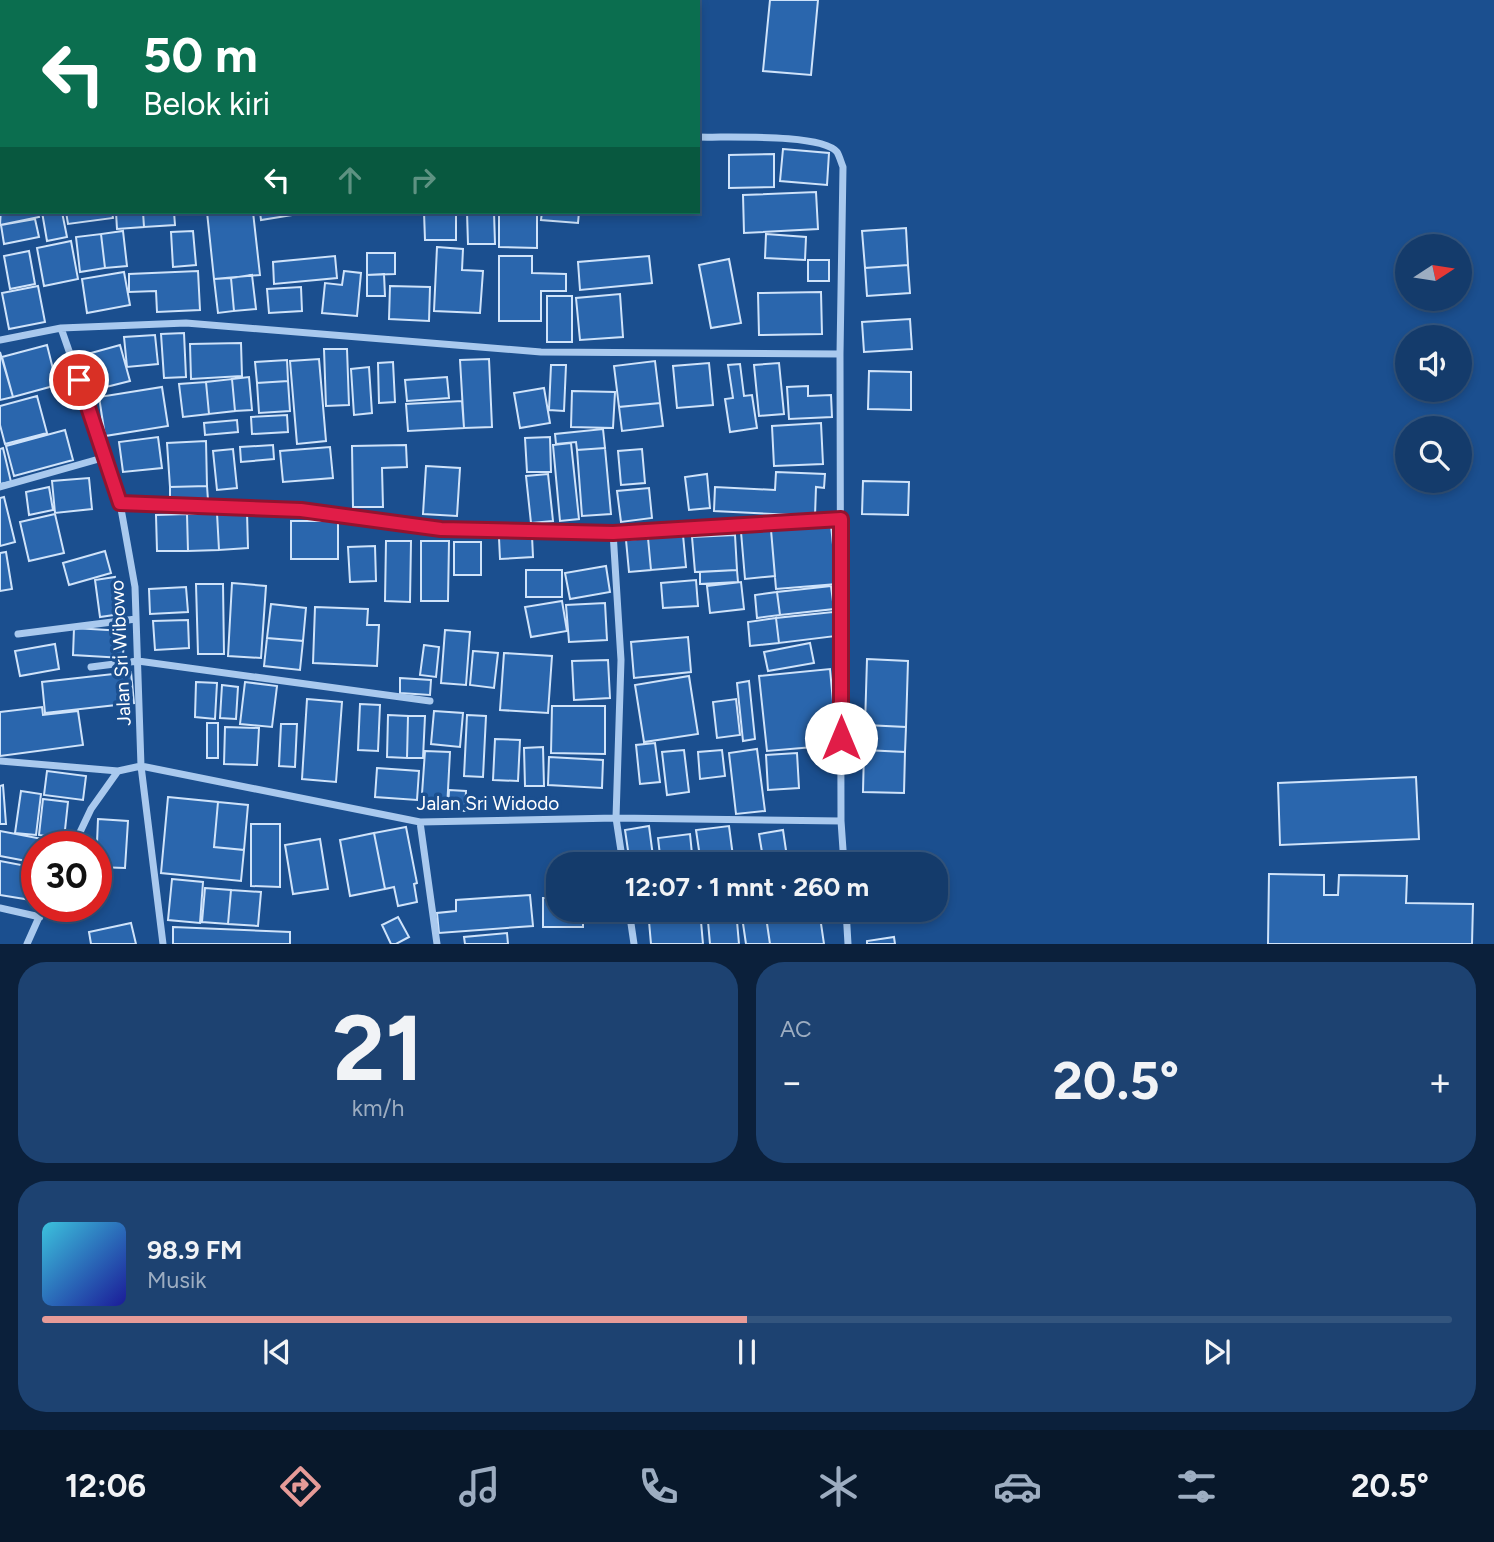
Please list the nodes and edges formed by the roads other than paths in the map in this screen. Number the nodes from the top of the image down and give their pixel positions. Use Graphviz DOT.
graph roads {
  1 [pos="700,138"];
  2 [pos="61,328"];
  3 [pos="0,340"];
  4 [pos="840,354"];
  5 [pos="106,457"];
  6 [pos="0,487"];
  7 [pos="120,503"];
  8 [pos="841,519"];
  9 [pos="613,533"];
  10 [pos="136,619"];
  11 [pos="19,634"];
  12 [pos="138,661"];
  13 [pos="91,667"];
  14 [pos="430,701"];
  15 [pos="0,761"];
  16 [pos="141,766"];
  17 [pos="118,771"];
  18 [pos="616,818"];
  19 [pos="841,821"];
  20 [pos="420,822"];
  21 [pos="81,831"];
  22 [pos="621,852"];
  23 [pos="843,852"];
  24 [pos="0,908"];
  25 [pos="21,913"];
  26 [pos="38,922"];
  27 [pos="631,922"];
  28 [pos="847,922"];
  29 [pos="27,943"];
  30 [pos="163,943"];
  31 [pos="437,943"];
  32 [pos="634,943"];
  33 [pos="848,943"];
  1 -- 4 [label="street"];
  2 -- 3 [label="street"];
  2 -- 4 [label="street"];
  2 -- 5 [label="street, Jalan Sri Wibowo"];
  4 -- 8 [label="street"];
  5 -- 6 [label="street"];
  5 -- 7 [label="street, Jalan Sri Wibowo"];
  7 -- 9 [label="street"];
  7 -- 10 [label="street, Jalan Sri Wibowo"];
  8 -- 9 [label="street"];
  8 -- 19 [label="street"];
  9 -- 18 [label="street"];
  10 -- 11 [label="street"];
  10 -- 12 [label="street, Jalan Sri Wibowo"];
  12 -- 13 [label="street"];
  12 -- 14 [label="street"];
  12 -- 16 [label="street, Jalan Sri Wibowo"];
  15 -- 17 [label="street"];
  16 -- 17 [label="street"];
  16 -- 20 [label="street, Jalan Sri Widodo"];
  16 -- 30 [label="street, Jalan Sri Wibowo"];
  17 -- 21 [label="street"];
  18 -- 19 [label="street, Jalan Sri Widodo"];
  18 -- 20 [label="street, Jalan Sri Widodo"];
  18 -- 22 [label="street"];
  19 -- 23 [label="street"];
  20 -- 31 [label="street"];
  24 -- 25 [label="street"];
  26 -- 29 [label="street"];
  27 -- 32 [label="street"];
  28 -- 33 [label="street"];
}
